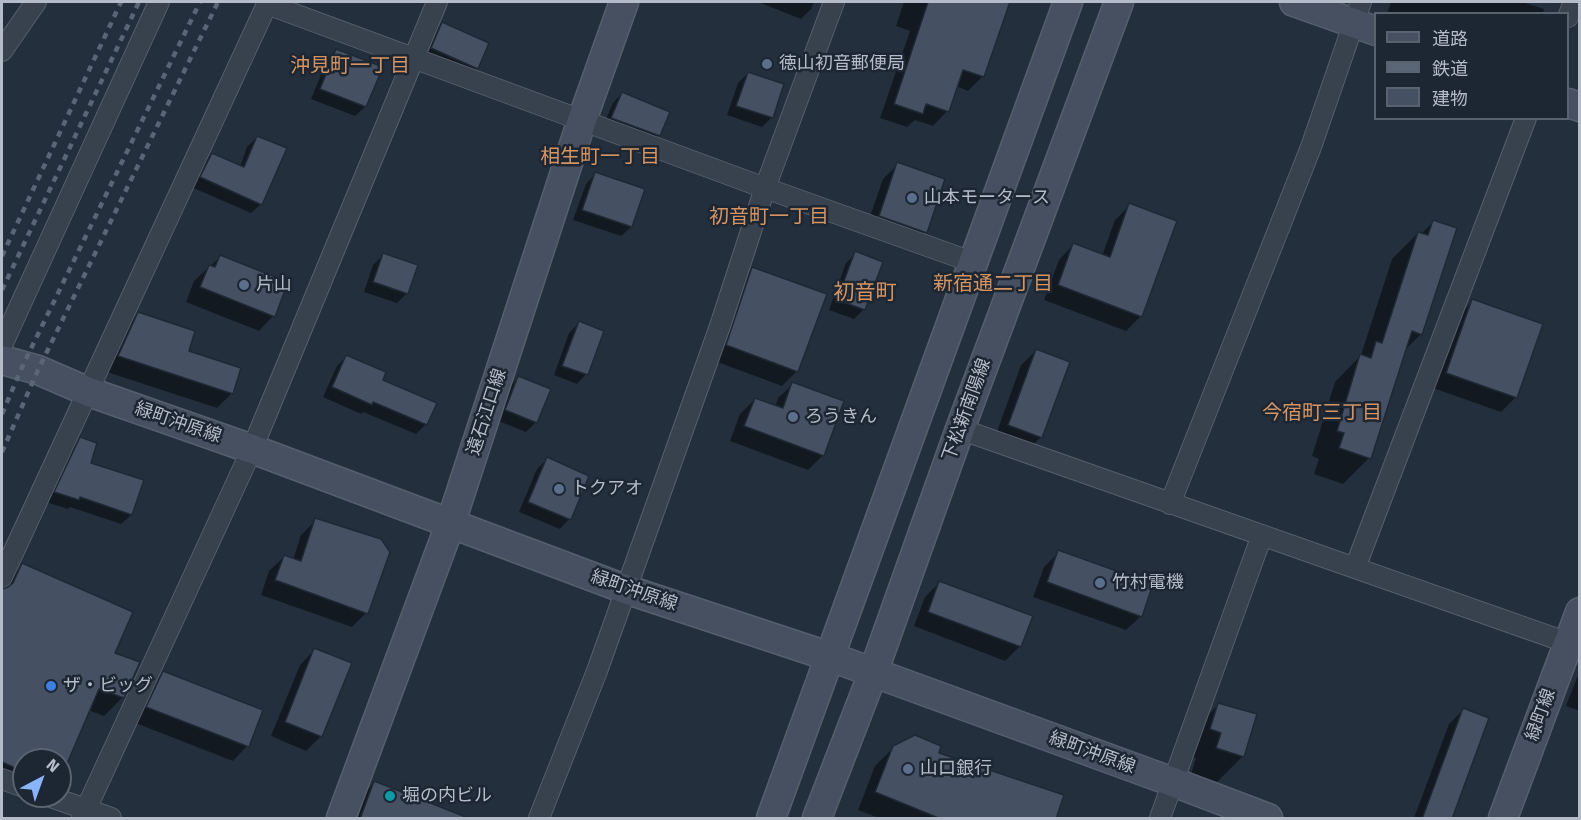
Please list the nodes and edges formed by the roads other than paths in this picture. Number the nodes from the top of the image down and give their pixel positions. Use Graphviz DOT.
graph roads {
  1 [pos="36,2"];
  2 [pos="159,2"];
  3 [pos="437,2"];
  4 [pos="624,2"];
  5 [pos="834,2"];
  6 [pos="1068,2"];
  7 [pos="1119,2"];
  8 [pos="1294,2"];
  9 [pos="268,3"];
  10 [pos="1363,19"];
  11 [pos="2,51"];
  12 [pos="413,58"];
  13 [pos="582,120"];
  14 [pos="1525,120"];
  15 [pos="765,188"];
  16 [pos="972,262"];
  17 [pos="2,345"];
  18 [pos="2,360"];
  19 [pos="89,392"];
  20 [pos="960,429"];
  21 [pos="252,449"];
  22 [pos="1170,504"];
  23 [pos="451,522"];
  24 [pos="1262,535"];
  25 [pos="1355,568"];
  26 [pos="2,577"];
  27 [pos="625,589"];
  28 [pos="1580,612"];
  29 [pos="1574,645"];
  30 [pos="831,657"];
  31 [pos="873,673"];
  32 [pos="1173,782"];
  33 [pos="84,814"];
  34 [pos="111,819"];
  35 [pos="341,819"];
  36 [pos="539,819"];
  37 [pos="771,819"];
  38 [pos="817,819"];
  39 [pos="1160,819"];
  40 [pos="1268,819"];
  41 [pos="1503,819"];
  1 -- 11 [label="street"];
  2 -- 17 [label="street"];
  3 -- 12 [label="street"];
  4 -- 13 [label="street, 遠石江口線"];
  5 -- 15 [label="street"];
  6 -- 16 [label="street"];
  7 -- 20 [label="street, 下松新南陽線"];
  8 -- 10 [label="street"];
  9 -- 12 [label="street"];
  9 -- 19 [label="street"];
  10 -- 22 [label="street"];
  12 -- 13 [label="street"];
  12 -- 21 [label="street"];
  13 -- 15 [label="street"];
  13 -- 23 [label="street, 遠石江口線"];
  14 -- 25 [label="street"];
  15 -- 16 [label="street"];
  15 -- 27 [label="street"];
  16 -- 30 [label="street"];
  18 -- 19 [label="street, 緑町沖原線"];
  19 -- 21 [label="street, 緑町沖原線"];
  19 -- 26 [label="street"];
  20 -- 22 [label="street"];
  20 -- 31 [label="street, 下松新南陽線"];
  21 -- 23 [label="street, 緑町沖原線"];
  21 -- 33 [label="street"];
  22 -- 24 [label="street"];
  23 -- 27 [label="street, 緑町沖原線"];
  23 -- 35 [label="street, 遠石江口線"];
  24 -- 25 [label="street"];
  24 -- 32 [label="street"];
  25 -- 29 [label="street"];
  27 -- 30 [label="street, 緑町沖原線"];
  27 -- 36 [label="street"];
  28 -- 29 [label="street, 緑町線"];
  29 -- 41 [label="street, 緑町線"];
  30 -- 31 [label="street, 緑町沖原線"];
  30 -- 37 [label="street"];
  31 -- 32 [label="street, 緑町沖原線"];
  31 -- 38 [label="street, 下松新南陽線"];
  32 -- 39 [label="street"];
  32 -- 40 [label="street, 緑町沖原線"];
  33 -- 34 [label="street"];
}
